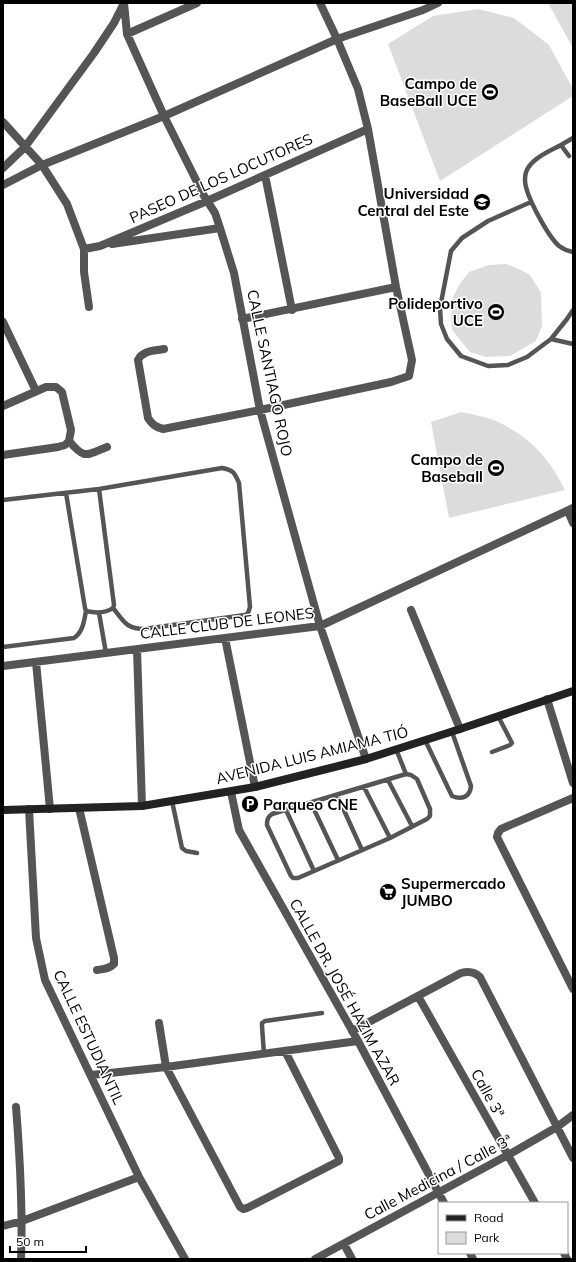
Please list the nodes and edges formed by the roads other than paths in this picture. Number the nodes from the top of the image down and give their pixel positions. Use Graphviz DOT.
graph roads {
  1 [pos="124,3"];
  2 [pos="197,3"];
  3 [pos="320,3"];
  4 [pos="438,3"];
  5 [pos="421,6"];
  6 [pos="127,34"];
  7 [pos="337,39"];
  8 [pos="164,116"];
  9 [pos="3,122"];
  10 [pos="368,129"];
  11 [pos="573,138"];
  12 [pos="561,145"];
  13 [pos="25,147"];
  14 [pos="569,156"];
  15 [pos="42,165"];
  16 [pos="3,168"];
  17 [pos="265,175"];
  18 [pos="3,185"];
  19 [pos="207,201"];
  20 [pos="531,202"];
  21 [pos="220,228"];
  22 [pos="100,246"];
  23 [pos="84,249"];
  24 [pos="573,252"];
  25 [pos="396,287"];
  26 [pos="89,307"];
  27 [pos="292,310"];
  28 [pos="573,310"];
  29 [pos="242,319"];
  30 [pos="3,322"];
  31 [pos="551,339"];
  32 [pos="573,344"];
  33 [pos="164,349"];
  34 [pos="36,391"];
  35 [pos="3,406"];
  36 [pos="260,410"];
  37 [pos="69,440"];
  38 [pos="107,447"];
  39 [pos="3,456"];
  40 [pos="99,489"];
  41 [pos="66,493"];
  42 [pos="3,500"];
  43 [pos="570,509"];
  44 [pos="573,523"];
  45 [pos="113,608"];
  46 [pos="411,610"];
  47 [pos="86,611"];
  48 [pos="99,613"];
  49 [pos="320,626"];
  50 [pos="225,638"];
  51 [pos="3,646"];
  52 [pos="137,649"];
  53 [pos="106,653"];
  54 [pos="36,662"];
  55 [pos="3,666"];
  56 [pos="573,691"];
  57 [pos="547,699"];
  58 [pos="498,716"];
  59 [pos="460,729"];
  60 [pos="452,732"];
  61 [pos="425,740"];
  62 [pos="396,749"];
  63 [pos="492,752"];
  64 [pos="366,759"];
  65 [pos="406,774"];
  66 [pos="388,780"];
  67 [pos="573,783"];
  68 [pos="256,787"];
  69 [pos="364,787"];
  70 [pos="231,792"];
  71 [pos="337,795"];
  72 [pos="573,798"];
  73 [pos="172,801"];
  74 [pos="311,803"];
  75 [pos="142,806"];
  76 [pos="79,808"];
  77 [pos="50,809"];
  78 [pos="3,810"];
  79 [pos="29,810"];
  80 [pos="286,810"];
  81 [pos="412,826"];
  82 [pos="390,838"];
  83 [pos="362,850"];
  84 [pos="197,853"];
  85 [pos="338,860"];
  86 [pos="314,870"];
  87 [pos="97,970"];
  88 [pos="573,989"];
  89 [pos="418,996"];
  90 [pos="322,1013"];
  91 [pos="159,1023"];
  92 [pos="352,1031"];
  93 [pos="358,1042"];
  94 [pos="285,1052"];
  95 [pos="264,1054"];
  96 [pos="166,1067"];
  97 [pos="91,1075"];
  98 [pos="16,1107"];
  99 [pos="573,1115"];
  100 [pos="557,1127"];
  101 [pos="508,1155"];
  102 [pos="573,1158"];
  103 [pos="139,1177"];
  104 [pos="438,1192"];
  105 [pos="443,1202"];
  106 [pos="534,1202"];
  107 [pos="22,1221"];
  108 [pos="3,1226"];
  109 [pos="344,1244"];
  110 [pos="22,1259"];
  111 [pos="185,1259"];
  112 [pos="315,1259"];
  113 [pos="352,1259"];
  1 -- 6 [label="street, CALLE SANTIAGO ROJO"];
  1 -- 13 [label="street"];
  2 -- 6 [label="street"];
  3 -- 7 [label="street"];
  4 -- 5 [label="street"];
  5 -- 7 [label="street"];
  6 -- 8 [label="street, CALLE SANTIAGO ROJO"];
  7 -- 8 [label="street"];
  7 -- 10 [label="street"];
  8 -- 15 [label="street"];
  8 -- 19 [label="street, CALLE SANTIAGO ROJO"];
  9 -- 13 [label="street"];
  10 -- 17 [label="street, PASEO DE LOS LOCUTORES"];
  10 -- 25 [label="street"];
  11 -- 12 [label="lane"];
  12 -- 14 [label="lane"];
  12 -- 20 [label="lane"];
  13 -- 15 [label="street"];
  13 -- 16 [label="street"];
  15 -- 18 [label="street"];
  15 -- 23 [label="street"];
  17 -- 19 [label="street, PASEO DE LOS LOCUTORES"];
  17 -- 27 [label="street"];
  19 -- 21 [label="street, CALLE SANTIAGO ROJO"];
  19 -- 22 [label="street, PASEO DE LOS LOCUTORES"];
  20 -- 24 [label="lane"];
  20 -- 31 [label="lane"];
  21 -- 22 [label="street"];
  21 -- 29 [label="street, CALLE SANTIAGO ROJO"];
  22 -- 23 [label="street, PASEO DE LOS LOCUTORES"];
  23 -- 26 [label="street"];
  25 -- 27 [label="street"];
  25 -- 36 [label="street"];
  27 -- 29 [label="street"];
  28 -- 31 [label="lane"];
  29 -- 36 [label="street, CALLE SANTIAGO ROJO"];
  30 -- 34 [label="street"];
  31 -- 32 [label="lane"];
  33 -- 36 [label="street"];
  34 -- 35 [label="street"];
  34 -- 37 [label="street"];
  36 -- 49 [label="street, CALLE SANTIAGO ROJO"];
  37 -- 38 [label="street"];
  37 -- 39 [label="street"];
  40 -- 41 [label="lane"];
  40 -- 45 [label="lane"];
  40 -- 45 [label="lane"];
  41 -- 42 [label="lane"];
  41 -- 47 [label="lane"];
  43 -- 44 [label="street"];
  43 -- 49 [label="street, CALLE CLUB DE LEONES"];
  45 -- 48 [label="lane"];
  46 -- 59 [label="street"];
  47 -- 48 [label="lane"];
  47 -- 51 [label="lane"];
  48 -- 53 [label="lane"];
  49 -- 50 [label="street, CALLE CLUB DE LEONES"];
  49 -- 64 [label="street, CALLE SANTIAGO ROJO"];
  50 -- 52 [label="street, CALLE CLUB DE LEONES"];
  50 -- 68 [label="street"];
  52 -- 53 [label="street, CALLE CLUB DE LEONES"];
  52 -- 75 [label="street"];
  53 -- 54 [label="street, CALLE CLUB DE LEONES"];
  54 -- 55 [label="street, CALLE CLUB DE LEONES"];
  54 -- 77 [label="street"];
  56 -- 57 [label="main road, AVENIDA LUIS AMIAMA TIÓ"];
  57 -- 58 [label="main road, AVENIDA LUIS AMIAMA TIÓ"];
  57 -- 67 [label="street"];
  58 -- 59 [label="main road, AVENIDA LUIS AMIAMA TIÓ"];
  58 -- 63 [label="lane"];
  59 -- 60 [label="main road, AVENIDA LUIS AMIAMA TIÓ"];
  60 -- 61 [label="main road, AVENIDA LUIS AMIAMA TIÓ"];
  60 -- 61 [label="lane"];
  61 -- 62 [label="main road, AVENIDA LUIS AMIAMA TIÓ"];
  62 -- 64 [label="main road, AVENIDA LUIS AMIAMA TIÓ"];
  62 -- 65 [label="lane"];
  64 -- 68 [label="main road, AVENIDA LUIS AMIAMA TIÓ"];
  65 -- 66 [label="lane"];
  65 -- 81 [label="lane"];
  66 -- 69 [label="lane"];
  66 -- 81 [label="lane"];
  68 -- 70 [label="main road, AVENIDA LUIS AMIAMA TIÓ"];
  69 -- 71 [label="lane"];
  69 -- 82 [label="lane"];
  70 -- 73 [label="main road, AVENIDA LUIS AMIAMA TIÓ"];
  70 -- 92 [label="street, CALLE DR. JOSÉ HAZIM AZAR"];
  71 -- 74 [label="lane"];
  71 -- 83 [label="lane"];
  72 -- 88 [label="street"];
  73 -- 75 [label="main road, AVENIDA LUIS AMIAMA TIÓ"];
  73 -- 84 [label="lane"];
  74 -- 80 [label="lane"];
  74 -- 85 [label="lane"];
  75 -- 76 [label="main road, AVENIDA LUIS AMIAMA TIÓ"];
  76 -- 77 [label="main road, AVENIDA LUIS AMIAMA TIÓ"];
  76 -- 87 [label="street"];
  77 -- 79 [label="main road, AVENIDA LUIS AMIAMA TIÓ"];
  78 -- 79 [label="main road, AVENIDA LUIS AMIAMA TIÓ"];
  79 -- 97 [label="street, CALLE ESTUDIANTIL"];
  80 -- 86 [label="lane"];
  80 -- 86 [label="lane"];
  81 -- 82 [label="lane"];
  82 -- 83 [label="lane"];
  83 -- 85 [label="lane"];
  85 -- 86 [label="lane"];
  89 -- 92 [label="street"];
  89 -- 100 [label="street"];
  89 -- 101 [label="street, Calle 3ª"];
  90 -- 95 [label="lane"];
  91 -- 96 [label="street"];
  92 -- 93 [label="street, CALLE DR. JOSÉ HAZIM AZAR"];
  93 -- 94 [label="street"];
  93 -- 104 [label="street, CALLE DR. JOSÉ HAZIM AZAR"];
  94 -- 95 [label="street"];
  94 -- 96 [label="street"];
  95 -- 96 [label="street"];
  96 -- 97 [label="street"];
  97 -- 103 [label="street, CALLE ESTUDIANTIL"];
  98 -- 107 [label="street"];
  99 -- 100 [label="street, Calle Medicina / Calle 3ª"];
  100 -- 101 [label="street, Calle Medicina / Calle 3ª"];
  100 -- 102 [label="street"];
  101 -- 104 [label="street, Calle Medicina / Calle 3ª"];
  101 -- 106 [label="street, Calle 3ª"];
  103 -- 107 [label="street"];
  103 -- 111 [label="street, CALLE ESTUDIANTIL"];
  104 -- 105 [label="street, CALLE DR. JOSÉ HAZIM AZAR"];
  104 -- 109 [label="street, Calle Medicina / Calle 3ª"];
  107 -- 108 [label="street"];
  107 -- 110 [label="street"];
  109 -- 112 [label="street, Calle Medicina / Calle 3ª"];
  109 -- 113 [label="street"];
}
